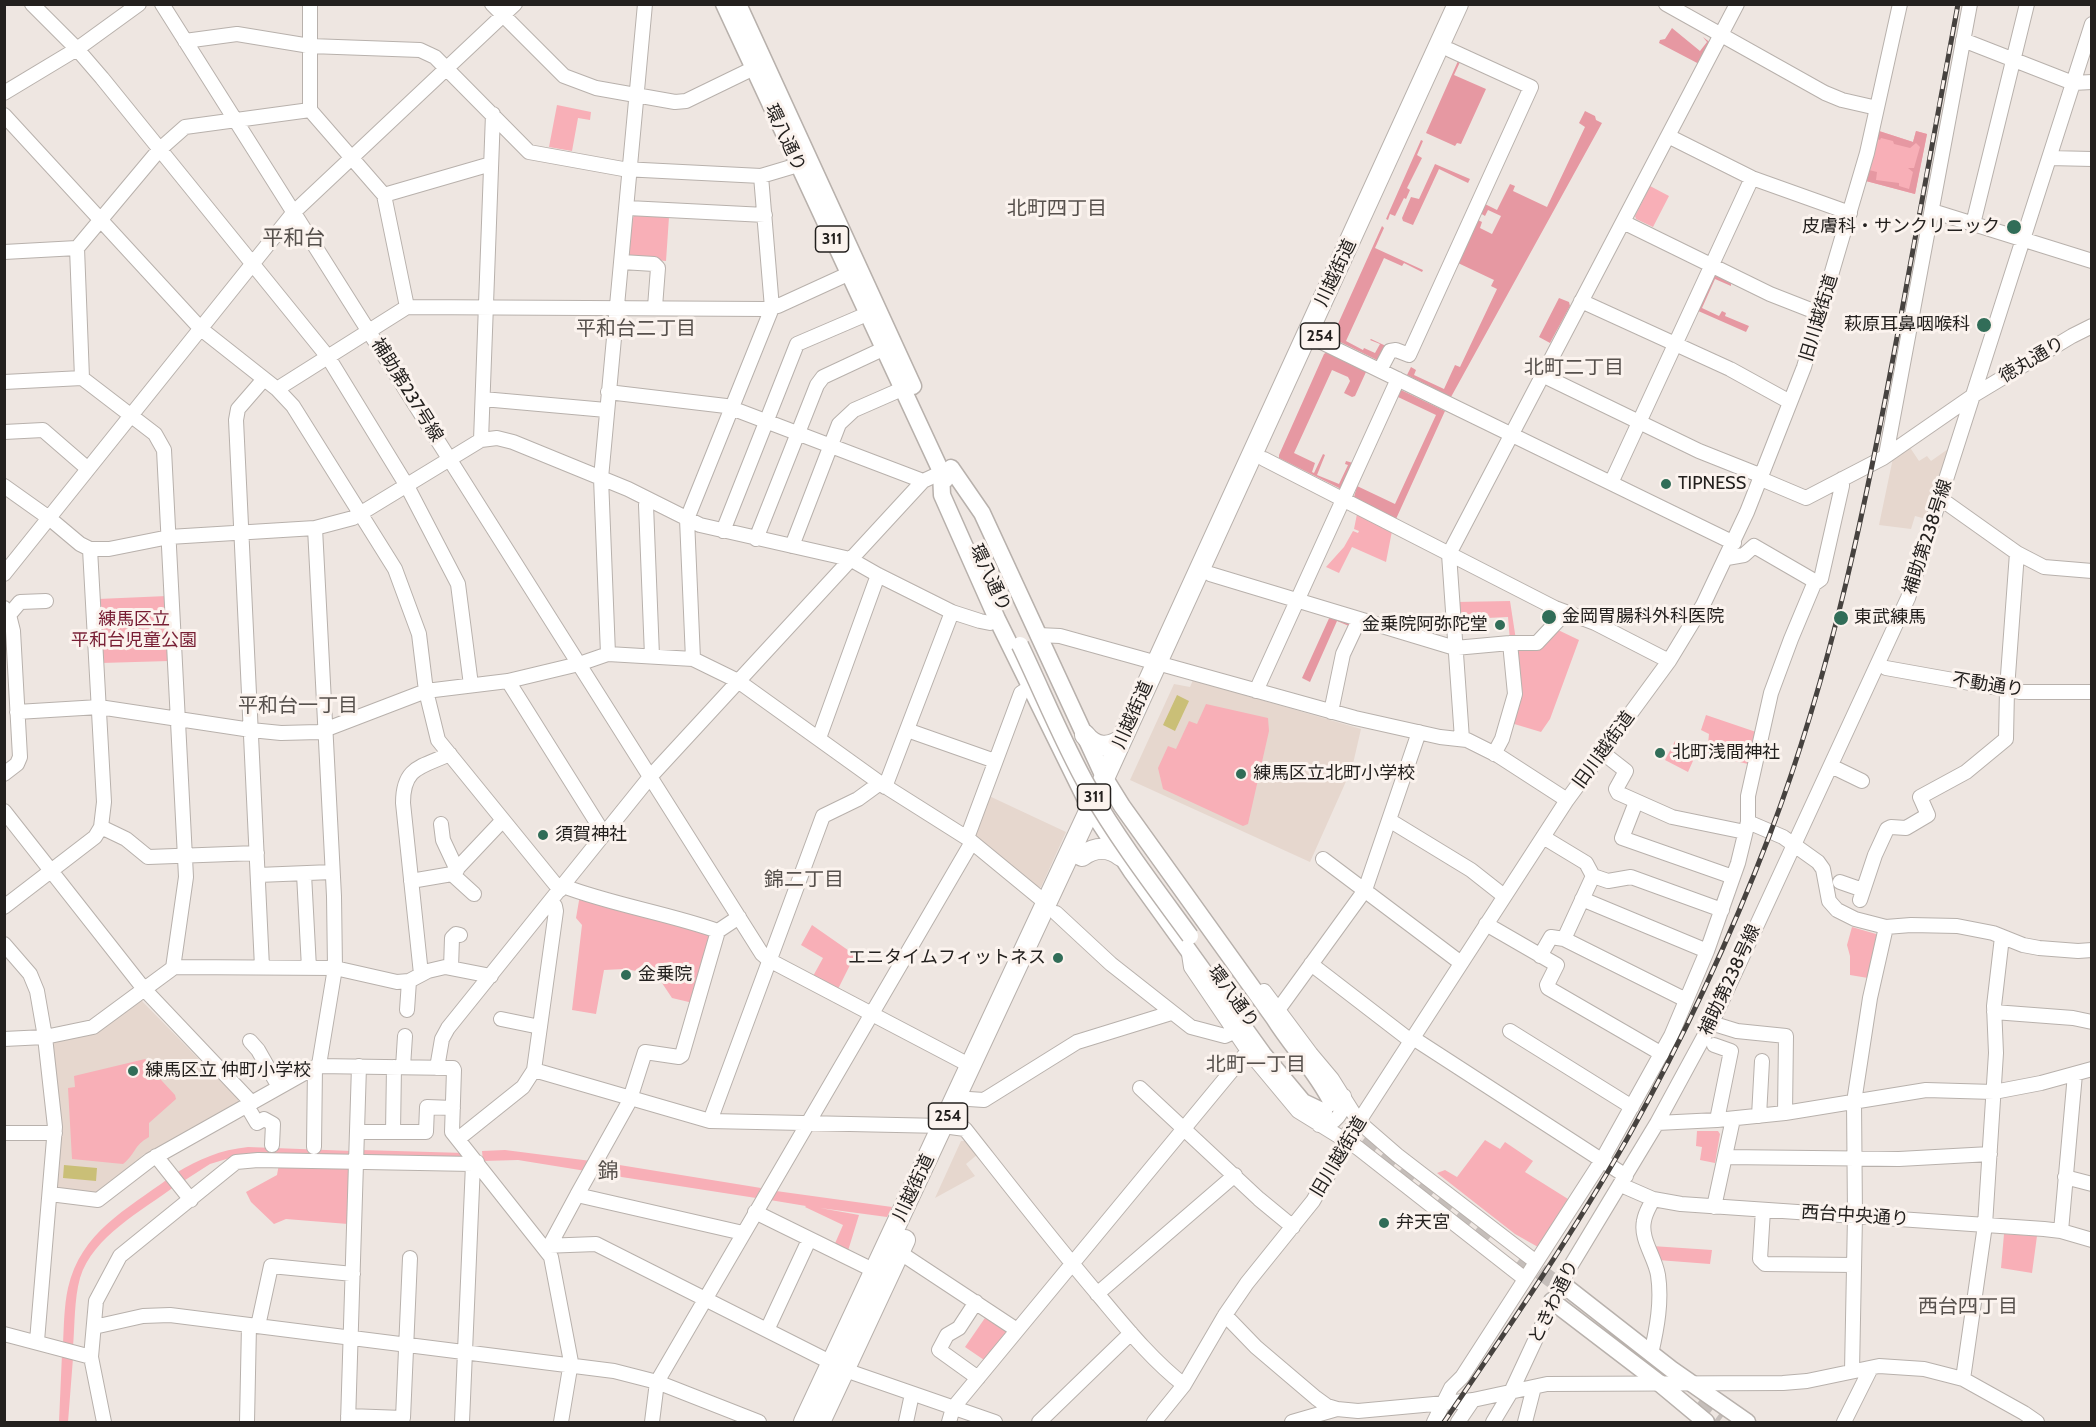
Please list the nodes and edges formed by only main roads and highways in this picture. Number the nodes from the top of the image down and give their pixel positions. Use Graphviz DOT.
graph roads {
  1 [pos="724,4"];
  2 [pos="738,4"];
  3 [pos="1458,4"];
  4 [pos="1471,4"];
  5 [pos="1313,337"];
  6 [pos="946,470"];
  7 [pos="1030,640"];
  8 [pos="1162,665"];
  9 [pos="1075,715"];
  10 [pos="1050,732"];
  11 [pos="1085,735"];
  12 [pos="1122,739"];
  13 [pos="1108,783"];
  14 [pos="1094,815"];
  15 [pos="1157,855"];
  16 [pos="1082,856"];
  17 [pos="1121,856"];
  18 [pos="1132,872"];
  19 [pos="1051,908"];
  20 [pos="1196,936"];
  21 [pos="950,1126"];
  22 [pos="1561,1283"];
  23 [pos="1552,1301"];
  24 [pos="839,1366"];
  25 [pos="1711,1397"];
  26 [pos="1700,1417"];
  27 [pos="804,1422"];
  28 [pos="820,1422"];
  29 [pos="1747,1422"];
  1 -- 6 [label="main road, 環八通り / 311"];
  2 -- 6 [label="main road, 環八通り / 311"];
  3 -- 5 [label="highway, 川越街道 / 254"];
  4 -- 5 [label="highway, 川越街道 / 254"];
  5 -- 8 [label="highway, 川越街道 / 254"];
  5 -- 8 [label="highway, 川越街道 / 254"];
  6 -- 7 [label="main road, 環八通り / 311"];
  6 -- 10 [label="main road"];
  7 -- 9 [label="main road"];
  7 -- 20 [label="main road, 環八通り / 311"];
  8 -- 12 [label="highway, 川越街道 / 254"];
  8 -- 13 [label="highway, 川越街道 / 254"];
  9 -- 10 [label="main road"];
  9 -- 11 [label="main road"];
  10 -- 14 [label="main road"];
  11 -- 12 [label="highway"];
  11 -- 13 [label="main road"];
  12 -- 13 [label="highway, 川越街道 / 254"];
  13 -- 14 [label="highway, 川越街道 / 254"];
  13 -- 15 [label="main road"];
  14 -- 16 [label="highway, 川越街道 / 254"];
  14 -- 17 [label="main road"];
  14 -- 19 [label="highway, 川越街道 / 254"];
  15 -- 18 [label="main road"];
  15 -- 20 [label="main road"];
  16 -- 17 [label="highway"];
  16 -- 19 [label="highway, 川越街道 / 254"];
  17 -- 18 [label="main road"];
  18 -- 20 [label="main road"];
  19 -- 21 [label="highway, 川越街道 / 254"];
  19 -- 21 [label="highway, 川越街道 / 254"];
  20 -- 20 [label="main road, 環八通り / 311"];
  21 -- 24 [label="highway, 川越街道 / 254"];
  21 -- 24 [label="highway, 川越街道 / 254"];
  22 -- 25 [label="main road"];
  23 -- 26 [label="main road"];
  24 -- 27 [label="highway, 川越街道 / 254"];
  24 -- 28 [label="highway, 川越街道 / 254"];
  25 -- 26 [label="main road"];
  25 -- 29 [label="main road"];
}
